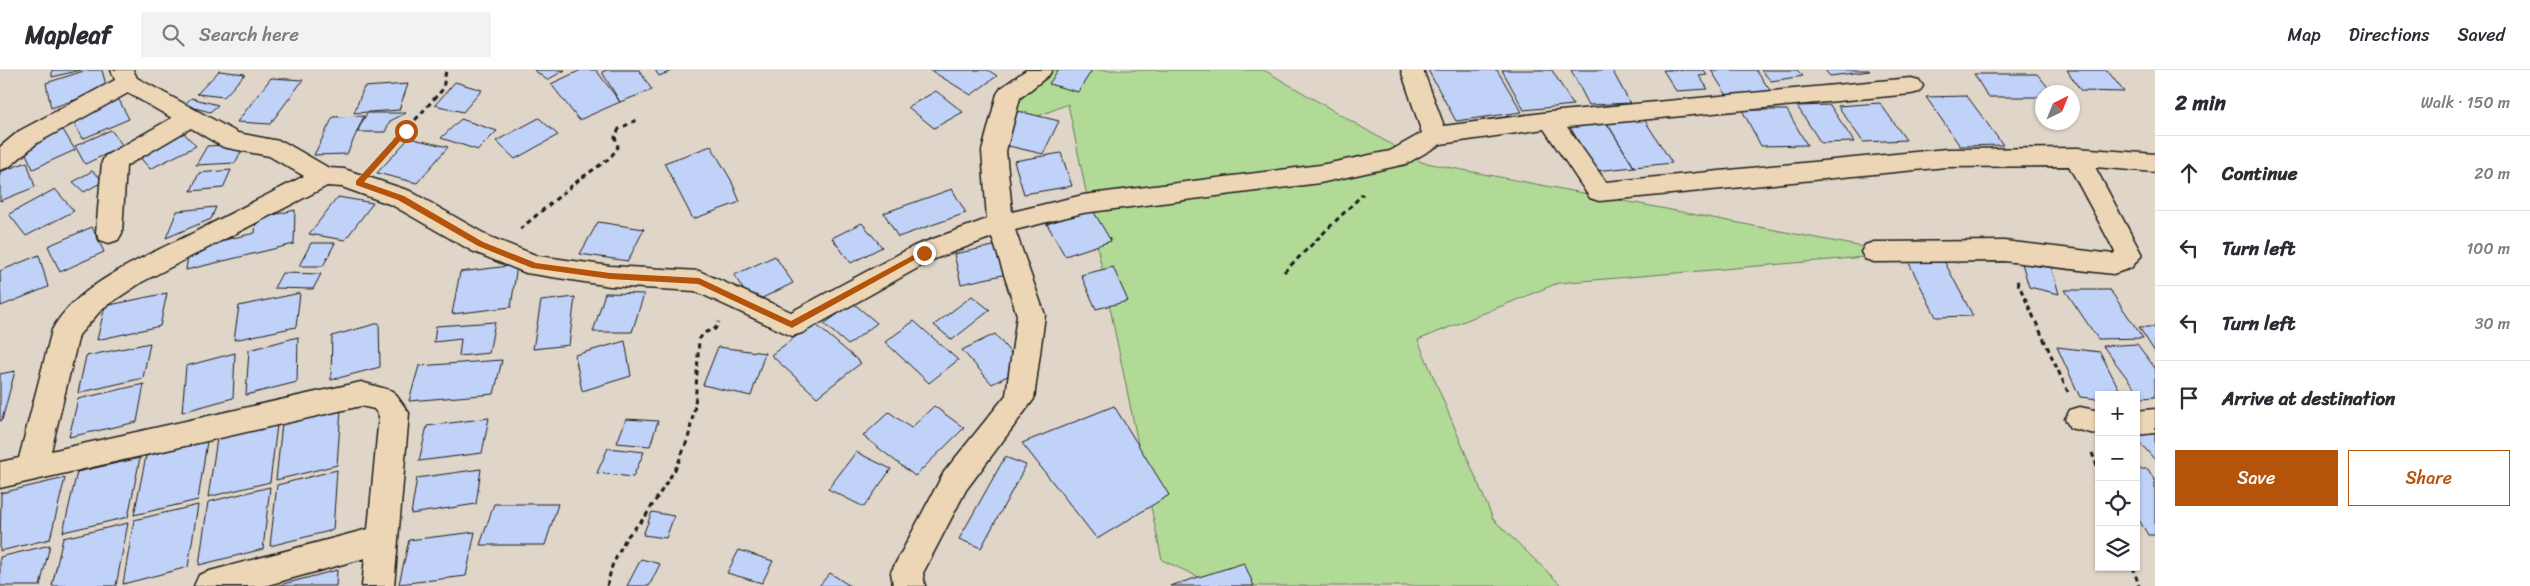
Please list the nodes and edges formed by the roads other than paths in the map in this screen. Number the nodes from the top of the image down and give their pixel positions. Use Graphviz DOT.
graph roads {
  1 [pos="1041,70"];
  2 [pos="1412,70"];
  3 [pos="125,76"];
  4 [pos="1911,86"];
  5 [pos="190,118"];
  6 [pos="1550,120"];
  7 [pos="1435,136"];
  8 [pos="2077,157"];
  9 [pos="0,161"];
  10 [pos="2155,163"];
  11 [pos="324,177"];
  12 [pos="1000,224"];
  13 [pos="109,233"];
  14 [pos="1874,252"];
  15 [pos="2155,421"];
  16 [pos="2140,423"];
  17 [pos="32,466"];
  18 [pos="0,475"];
  19 [pos="380,540"];
  20 [pos="210,586"];
  21 [pos="378,586"];
  22 [pos="910,586"];
  1 -- 12 [label="street"];
  2 -- 7 [label="street"];
  3 -- 5 [label="street"];
  3 -- 9 [label="street"];
  4 -- 6 [label="street"];
  5 -- 11 [label="street"];
  5 -- 13 [label="street"];
  6 -- 7 [label="street"];
  6 -- 8 [label="street"];
  7 -- 12 [label="street"];
  8 -- 10 [label="street"];
  8 -- 14 [label="street"];
  11 -- 12 [label="street"];
  11 -- 17 [label="street"];
  12 -- 22 [label="street"];
  15 -- 16 [label="street"];
  17 -- 18 [label="street"];
  17 -- 19 [label="street"];
  19 -- 20 [label="street"];
  19 -- 21 [label="street"];
}
